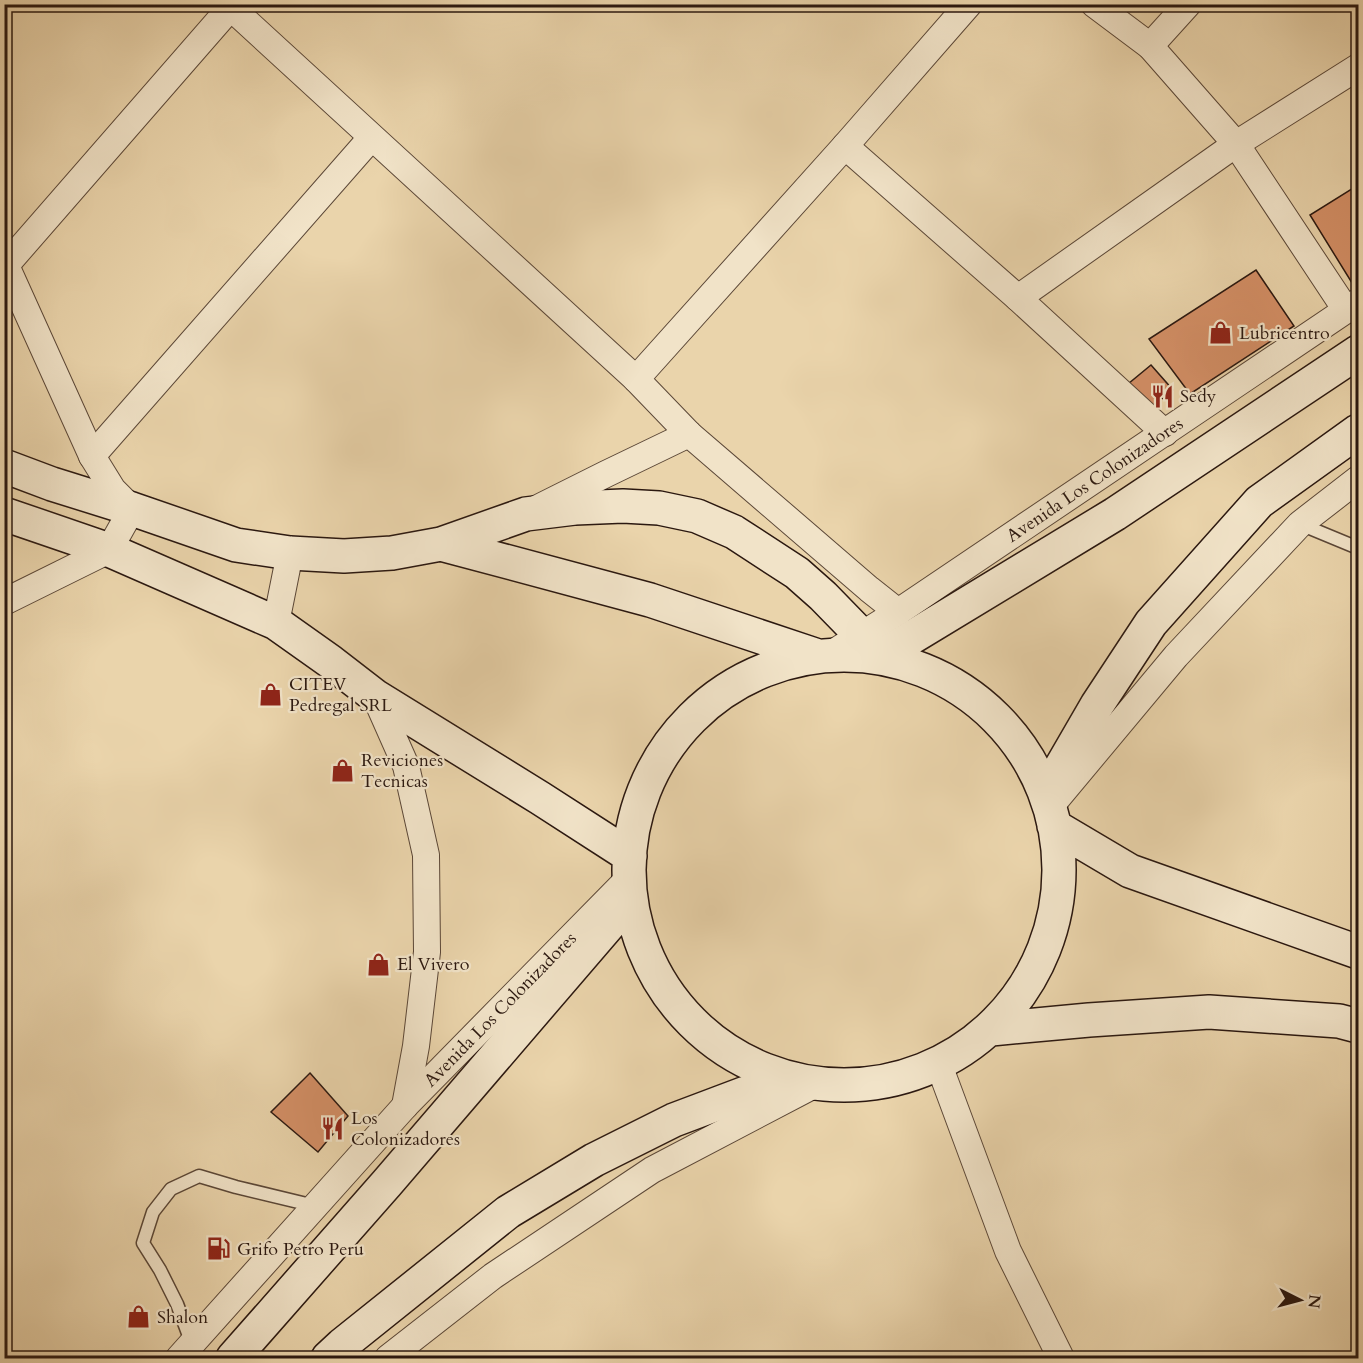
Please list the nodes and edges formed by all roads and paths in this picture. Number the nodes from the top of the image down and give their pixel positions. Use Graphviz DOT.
graph roads {
  1 [pos="969,4"];
  2 [pos="1094,4"];
  3 [pos="1188,4"];
  4 [pos="228,6"];
  5 [pos="1150,46"];
  6 [pos="1359,67"];
  7 [pos="371,138"];
  8 [pos="1236,144"];
  9 [pos="845,146"];
  10 [pos="5,263"];
  11 [pos="1018,298"];
  12 [pos="1352,306"];
  13 [pos="1359,352"];
  14 [pos="636,379"];
  15 [pos="1359,431"];
  16 [pos="1165,433"];
  17 [pos="689,434"];
  18 [pos="92,456"];
  19 [pos="4,466"];
  20 [pos="1359,479"];
  21 [pos="132,509"];
  22 [pos="4,514"];
  23 [pos="526,514"];
  24 [pos="1300,524"];
  25 [pos="441,544"];
  26 [pos="1359,548"];
  27 [pos="109,550"];
  28 [pos="290,553"];
  29 [pos="4,602"];
  30 [pos="898,612"];
  31 [pos="276,623"];
  32 [pos="871,646"];
  33 [pos="823,655"];
  34 [pos="375,696"];
  35 [pos="1050,809"];
  36 [pos="630,878"];
  37 [pos="1359,952"];
  38 [pos="1359,1026"];
  39 [pos="991,1029"];
  40 [pos="939,1065"];
  41 [pos="801,1082"];
  42 [pos="405,1106"];
  43 [pos="315,1206"];
  44 [pos="186,1351"];
  45 [pos="233,1359"];
  46 [pos="328,1359"];
  47 [pos="388,1359"];
  48 [pos="1061,1359"];
  1 -- 9 [label="street"];
  2 -- 5 [label="street"];
  3 -- 5 [label="street"];
  4 -- 7 [label="street"];
  4 -- 10 [label="street"];
  5 -- 8 [label="street"];
  6 -- 8 [label="street"];
  7 -- 14 [label="street"];
  7 -- 18 [label="street"];
  8 -- 11 [label="street"];
  8 -- 12 [label="street"];
  9 -- 11 [label="street"];
  9 -- 14 [label="street"];
  10 -- 18 [label="street"];
  11 -- 16 [label="street"];
  12 -- 16 [label="street, Avenida Los Colonizadores"];
  13 -- 32 [label="main road, Avenida Los Colonizadores"];
  14 -- 17 [label="street"];
  15 -- 35 [label="main road"];
  16 -- 30 [label="street, Avenida Los Colonizadores"];
  17 -- 23 [label="street"];
  17 -- 30 [label="street"];
  18 -- 21 [label="street"];
  19 -- 21 [label="main road"];
  20 -- 24 [label="street"];
  21 -- 27 [label="street"];
  21 -- 28 [label="main road"];
  22 -- 27 [label="main road"];
  23 -- 25 [label="main road"];
  23 -- 32 [label="main road"];
  24 -- 26 [label="lane"];
  24 -- 35 [label="street"];
  25 -- 28 [label="main road"];
  25 -- 33 [label="main road"];
  27 -- 29 [label="street"];
  27 -- 31 [label="main road"];
  28 -- 31 [label="street"];
  30 -- 32 [label="street, Avenida Los Colonizadores"];
  31 -- 34 [label="main road"];
  32 -- 33 [label="main road"];
  32 -- 35 [label="main road"];
  33 -- 36 [label="main road"];
  34 -- 36 [label="main road"];
  34 -- 42 [label="street"];
  35 -- 37 [label="main road"];
  35 -- 39 [label="main road"];
  36 -- 41 [label="main road"];
  36 -- 42 [label="street, Avenida Los Colonizadores"];
  36 -- 45 [label="main road, Avenida Los Colonizadores"];
  38 -- 39 [label="main road"];
  39 -- 40 [label="main road"];
  40 -- 41 [label="main road"];
  40 -- 48 [label="street"];
  41 -- 46 [label="main road"];
  41 -- 47 [label="street"];
  42 -- 43 [label="street, Avenida Los Colonizadores"];
  43 -- 44 [label="street, Avenida Los Colonizadores"];
  43 -- 44 [label="lane"];
}
